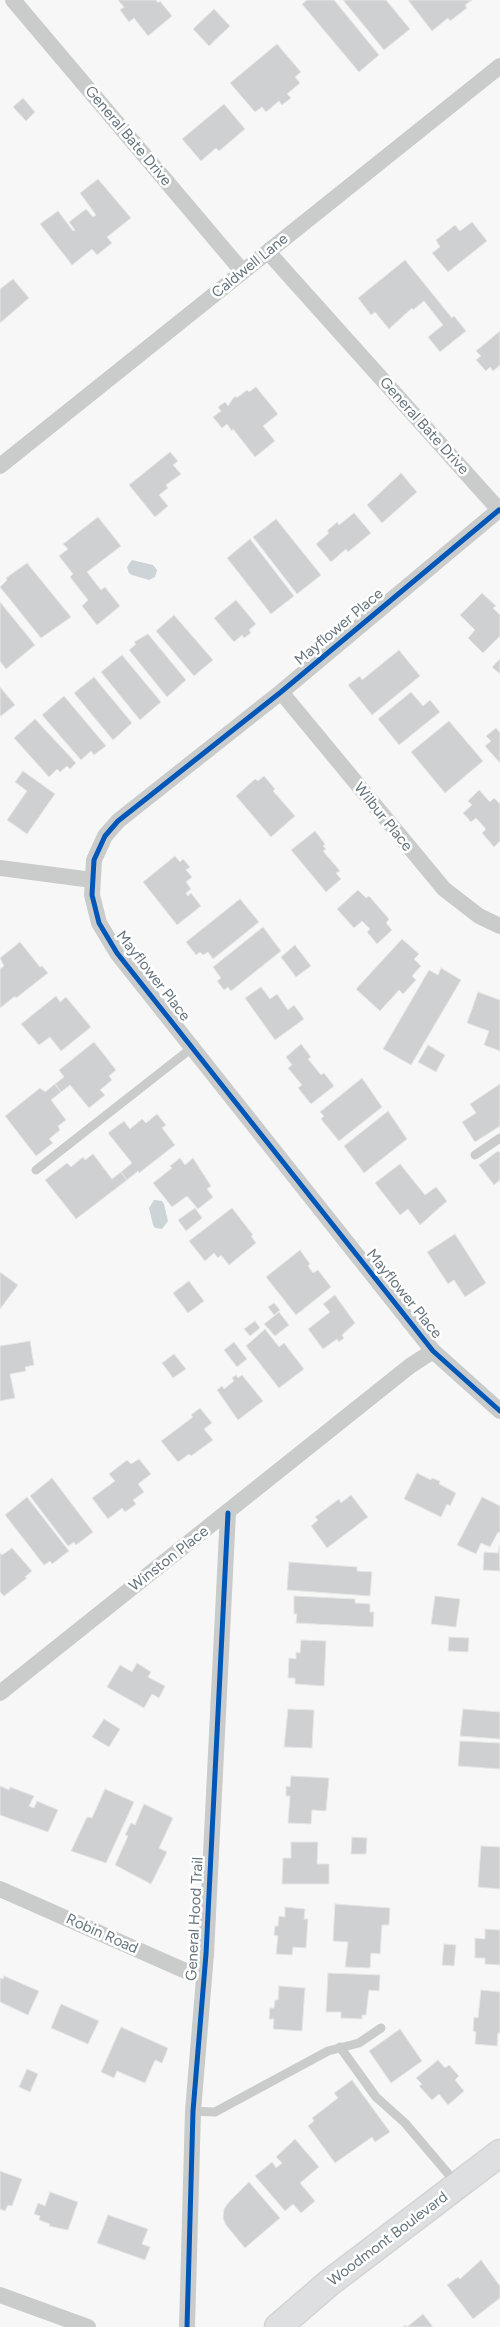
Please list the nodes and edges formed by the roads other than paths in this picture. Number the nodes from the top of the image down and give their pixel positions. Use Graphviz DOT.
graph roads {
  1 [pos="13,0"];
  2 [pos="500,66"];
  3 [pos="268,252"];
  4 [pos="243,272"];
  5 [pos="0,466"];
  6 [pos="500,510"];
  7 [pos="281,692"];
  8 [pos="0,868"];
  9 [pos="92,880"];
  10 [pos="500,926"];
  11 [pos="193,1047"];
  12 [pos="500,1138"];
  13 [pos="475,1155"];
  14 [pos="36,1170"];
  15 [pos="433,1350"];
  16 [pos="500,1411"];
  17 [pos="228,1513"];
  18 [pos="0,1693"];
  19 [pos="0,1889"];
  20 [pos="204,1974"];
  21 [pos="380,2028"];
  22 [pos="340,2048"];
  23 [pos="194,2111"];
  24 [pos="500,2153"];
  25 [pos="458,2185"];
  26 [pos="0,2295"];
  27 [pos="88,2327"];
  28 [pos="187,2327"];
  29 [pos="278,2327"];
  1 -- 4 [label="street, General Bate Drive"];
  2 -- 3 [label="street, Caldwell Lane"];
  3 -- 4 [label="street, Caldwell Lane"];
  3 -- 6 [label="street, General Bate Drive"];
  4 -- 5 [label="street, Caldwell Lane"];
  6 -- 7 [label="street, Mayflower Place"];
  7 -- 9 [label="street, Mayflower Place"];
  7 -- 10 [label="street, Wilbur Place"];
  8 -- 9 [label="street"];
  9 -- 11 [label="street, Mayflower Place"];
  11 -- 14 [label="lane"];
  11 -- 15 [label="street, Mayflower Place"];
  12 -- 13 [label="lane"];
  15 -- 16 [label="street, Mayflower Place"];
  15 -- 17 [label="street, Winston Place"];
  17 -- 18 [label="street, Winston Place"];
  17 -- 20 [label="street, General Hood Trail"];
  19 -- 20 [label="street, Robin Road"];
  20 -- 23 [label="street, General Hood Trail"];
  21 -- 22 [label="lane"];
  22 -- 23 [label="lane"];
  22 -- 25 [label="lane"];
  23 -- 28 [label="street, General Hood Trail"];
  24 -- 25 [label="main road, Woodmont Boulevard"];
  25 -- 29 [label="main road, Woodmont Boulevard"];
  26 -- 27 [label="street"];
}
